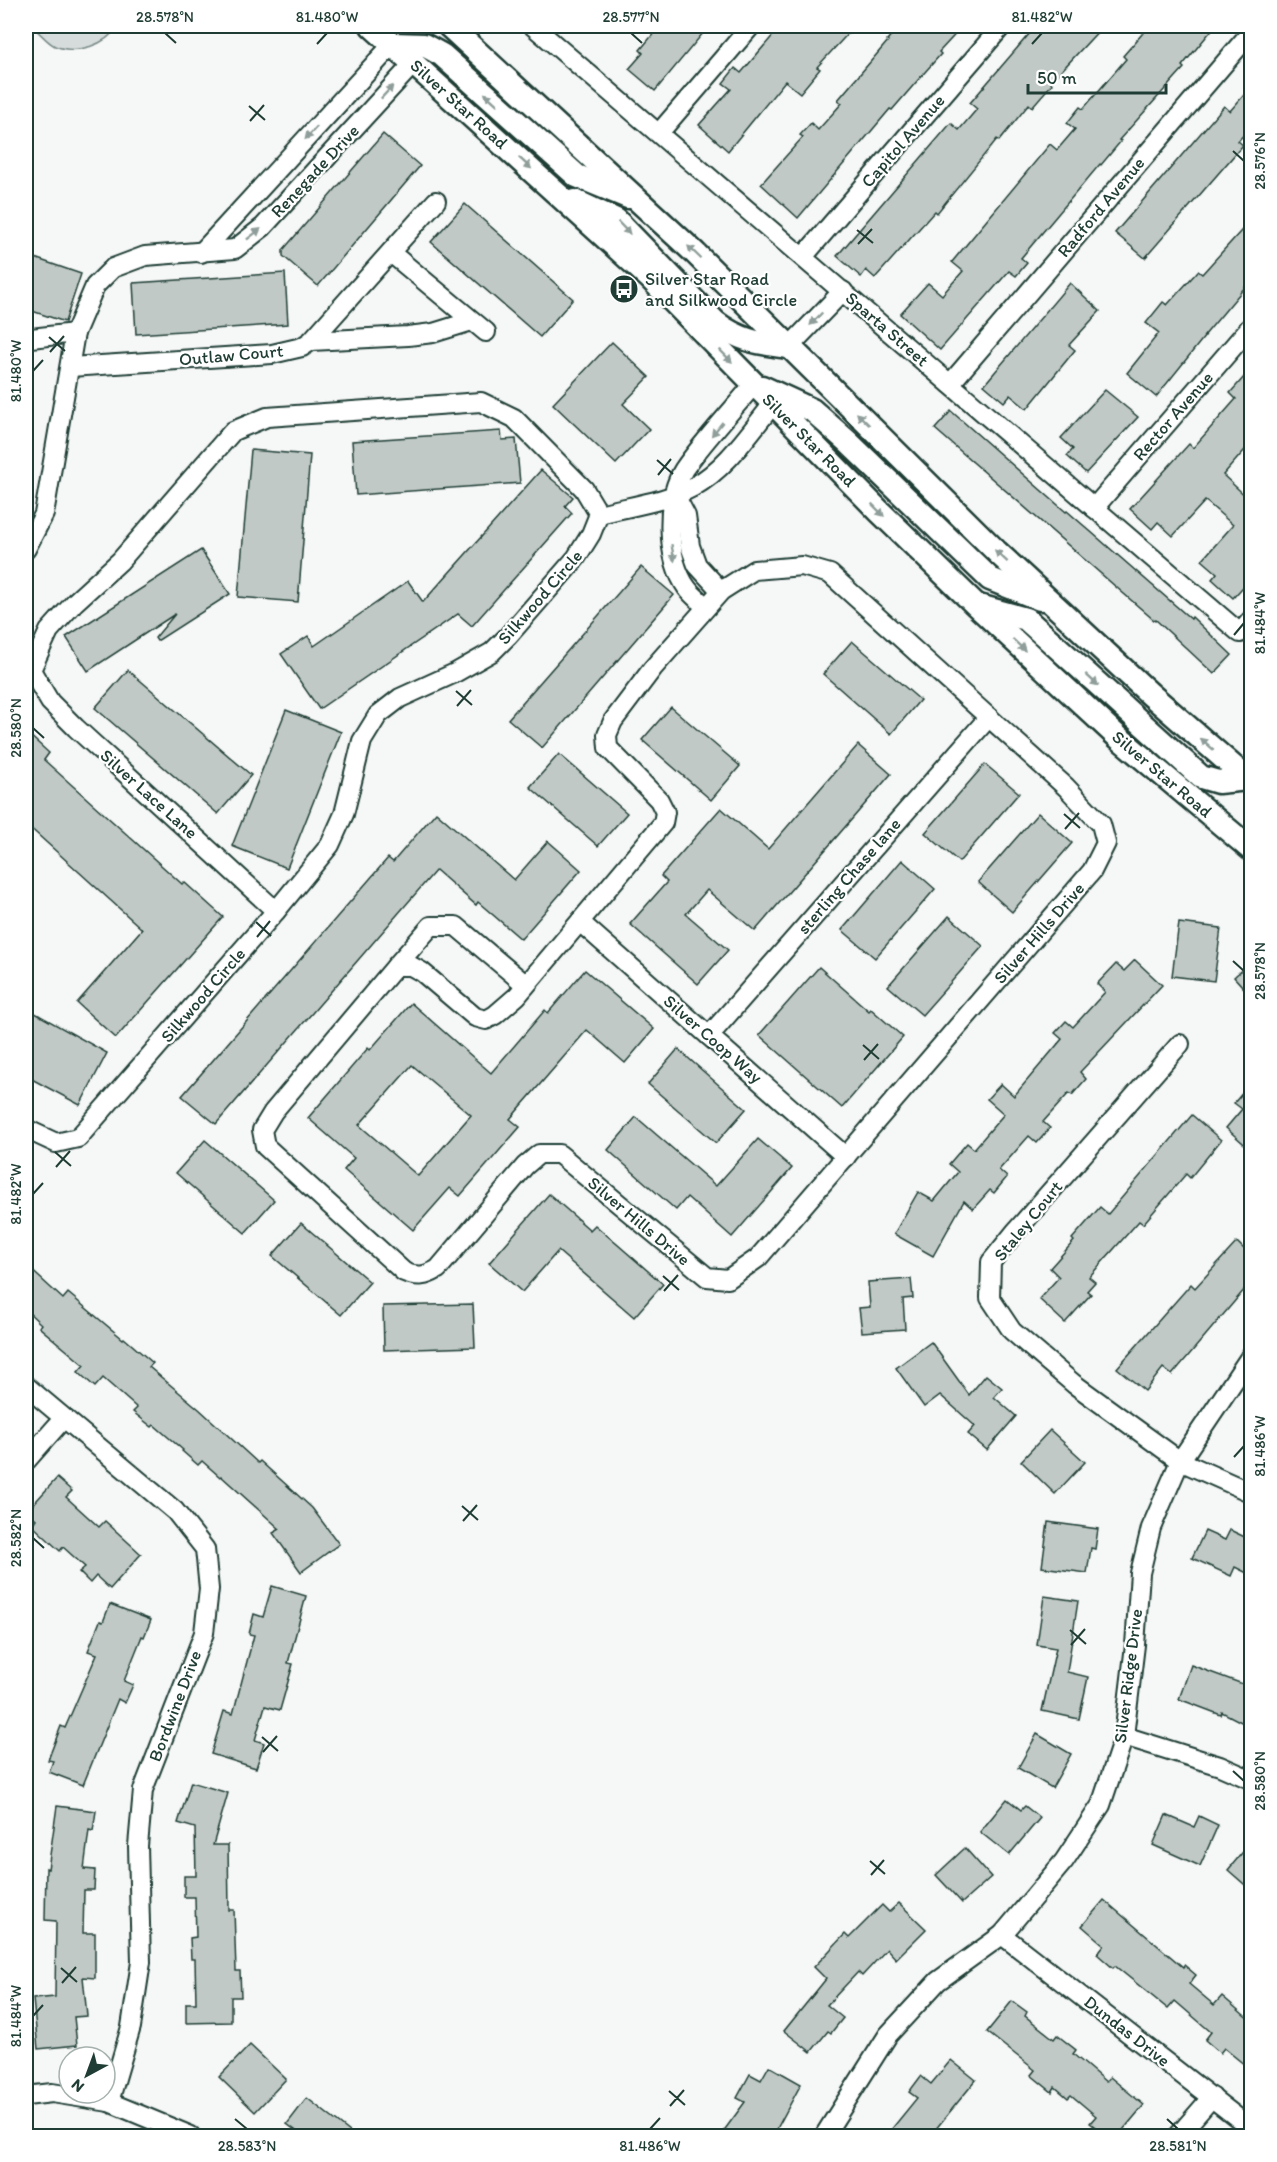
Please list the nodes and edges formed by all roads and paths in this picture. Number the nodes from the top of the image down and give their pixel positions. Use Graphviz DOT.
graph roads {
  1 [pos="372,26"];
  2 [pos="449,26"];
  3 [pos="533,26"];
  4 [pos="751,26"];
  5 [pos="1002,26"];
  6 [pos="1251,31"];
  7 [pos="393,44"];
  8 [pos="414,63"];
  9 [pos="659,133"];
  10 [pos="555,191"];
  11 [pos="436,201"];
  12 [pos="641,202"];
  13 [pos="201,253"];
  14 [pos="391,253"];
  15 [pos="803,257"];
  16 [pos="843,291"];
  17 [pos="1251,325"];
  18 [pos="75,333"];
  19 [pos="26,336"];
  20 [pos="311,341"];
  21 [pos="789,347"];
  22 [pos="69,367"];
  23 [pos="754,384"];
  24 [pos="950,384"];
  25 [pos="773,404"];
  26 [pos="675,495"];
  27 [pos="1094,507"];
  28 [pos="599,514"];
  29 [pos="26,549"];
  30 [pos="721,591"];
  31 [pos="975,604"];
  32 [pos="1052,604"];
  33 [pos="706,608"];
  34 [pos="1246,626"];
  35 [pos="28,671"];
  36 [pos="988,717"];
  37 [pos="1250,779"];
  38 [pos="1251,850"];
  39 [pos="276,911"];
  40 [pos="580,922"];
  41 [pos="396,966"];
  42 [pos="526,985"];
  43 [pos="709,1036"];
  44 [pos="1180,1044"];
  45 [pos="26,1129"];
  46 [pos="846,1157"];
  47 [pos="1251,1354"];
  48 [pos="26,1386"];
  49 [pos="63,1419"];
  50 [pos="26,1461"];
  51 [pos="1180,1461"];
  52 [pos="1251,1493"];
  53 [pos="1124,1736"];
  54 [pos="1251,1780"];
  55 [pos="1002,1935"];
  56 [pos="117,2075"];
  57 [pos="57,2094"];
  58 [pos="26,2096"];
  59 [pos="1212,2097"];
  60 [pos="116,2105"];
  61 [pos="1251,2129"];
  62 [pos="191,2136"];
  63 [pos="824,2136"];
  64 [pos="1178,2136"];
  1 -- 7 [label="main road, Silver Star Road"];
  2 -- 12 [label="main road"];
  3 -- 9 [label="street, Sparta Street"];
  4 -- 9 [label="street"];
  5 -- 15 [label="street, Capitol Avenue"];
  6 -- 24 [label="street, Radford Avenue"];
  7 -- 8 [label="main road, Silver Star Road"];
  12 -- 7 [label="main road, one-way"];
  7 -- 13 [label="street, Renegade Drive, one-way"];
  8 -- 10 [label="main road, Silver Star Road, one-way"];
  13 -- 8 [label="street, Renegade Drive, one-way"];
  9 -- 15 [label="street, Sparta Street"];
  10 -- 21 [label="main road, one-way"];
  10 -- 23 [label="main road, Silver Star Road, one-way"];
  11 -- 14 [label="street, Outlaw Court"];
  21 -- 12 [label="main road, one-way"];
  13 -- 18 [label="street, Renegade Drive"];
  14 -- 20 [label="street, Outlaw Court"];
  14 -- 20 [label="street"];
  15 -- 16 [label="street, Sparta Street"];
  16 -- 21 [label="street, one-way"];
  16 -- 24 [label="street, Sparta Street"];
  17 -- 27 [label="street, Rector Avenue"];
  18 -- 19 [label="street"];
  18 -- 22 [label="street, Renegade Drive"];
  20 -- 22 [label="street, Outlaw Court"];
  32 -- 21 [label="main road, one-way"];
  22 -- 29 [label="street, Renegade Drive"];
  23 -- 25 [label="main road, Silver Star Road"];
  23 -- 26 [label="street, one-way"];
  23 -- 32 [label="main road"];
  24 -- 27 [label="street, Sparta Street"];
  25 -- 26 [label="street"];
  25 -- 31 [label="main road, Silver Star Road, one-way"];
  26 -- 28 [label="street"];
  26 -- 30 [label="street"];
  26 -- 33 [label="street, one-way"];
  27 -- 34 [label="street, Sparta Street"];
  28 -- 35 [label="street"];
  28 -- 39 [label="street, Silkwood Circle"];
  30 -- 33 [label="street, Silver Hills Drive"];
  30 -- 36 [label="street, Silver Hills Drive"];
  31 -- 37 [label="main road, one-way"];
  31 -- 38 [label="main road, Silver Star Road, one-way"];
  37 -- 32 [label="main road, one-way"];
  33 -- 40 [label="street, Silver Hills Drive"];
  35 -- 39 [label="street, Silver Lace Lane"];
  36 -- 43 [label="street, sterling Chase lane"];
  36 -- 46 [label="street, Silver Hills Drive"];
  39 -- 45 [label="street, Silkwood Circle"];
  40 -- 42 [label="street, Silver Hills Drive"];
  40 -- 43 [label="street, Silver Coop Way"];
  41 -- 42 [label="street, Silver Hills Drive"];
  41 -- 42 [label="street"];
  41 -- 46 [label="street, Silver Hills Drive"];
  43 -- 46 [label="street, Silver Coop Way"];
  44 -- 51 [label="street, Staley Court"];
  47 -- 51 [label="street, Silver Ridge Drive"];
  48 -- 49 [label="street, Bordwine Drive"];
  49 -- 50 [label="street"];
  49 -- 56 [label="street, Bordwine Drive"];
  51 -- 52 [label="street, Staley Court"];
  51 -- 53 [label="street, Silver Ridge Drive"];
  53 -- 54 [label="street"];
  53 -- 55 [label="street, Silver Ridge Drive"];
  55 -- 59 [label="street, Dundas Drive"];
  55 -- 63 [label="street, Silver Ridge Drive"];
  57 -- 58 [label="street"];
  59 -- 61 [label="street, Dundas Drive"];
  59 -- 64 [label="street"];
  60 -- 62 [label="street"];
}
